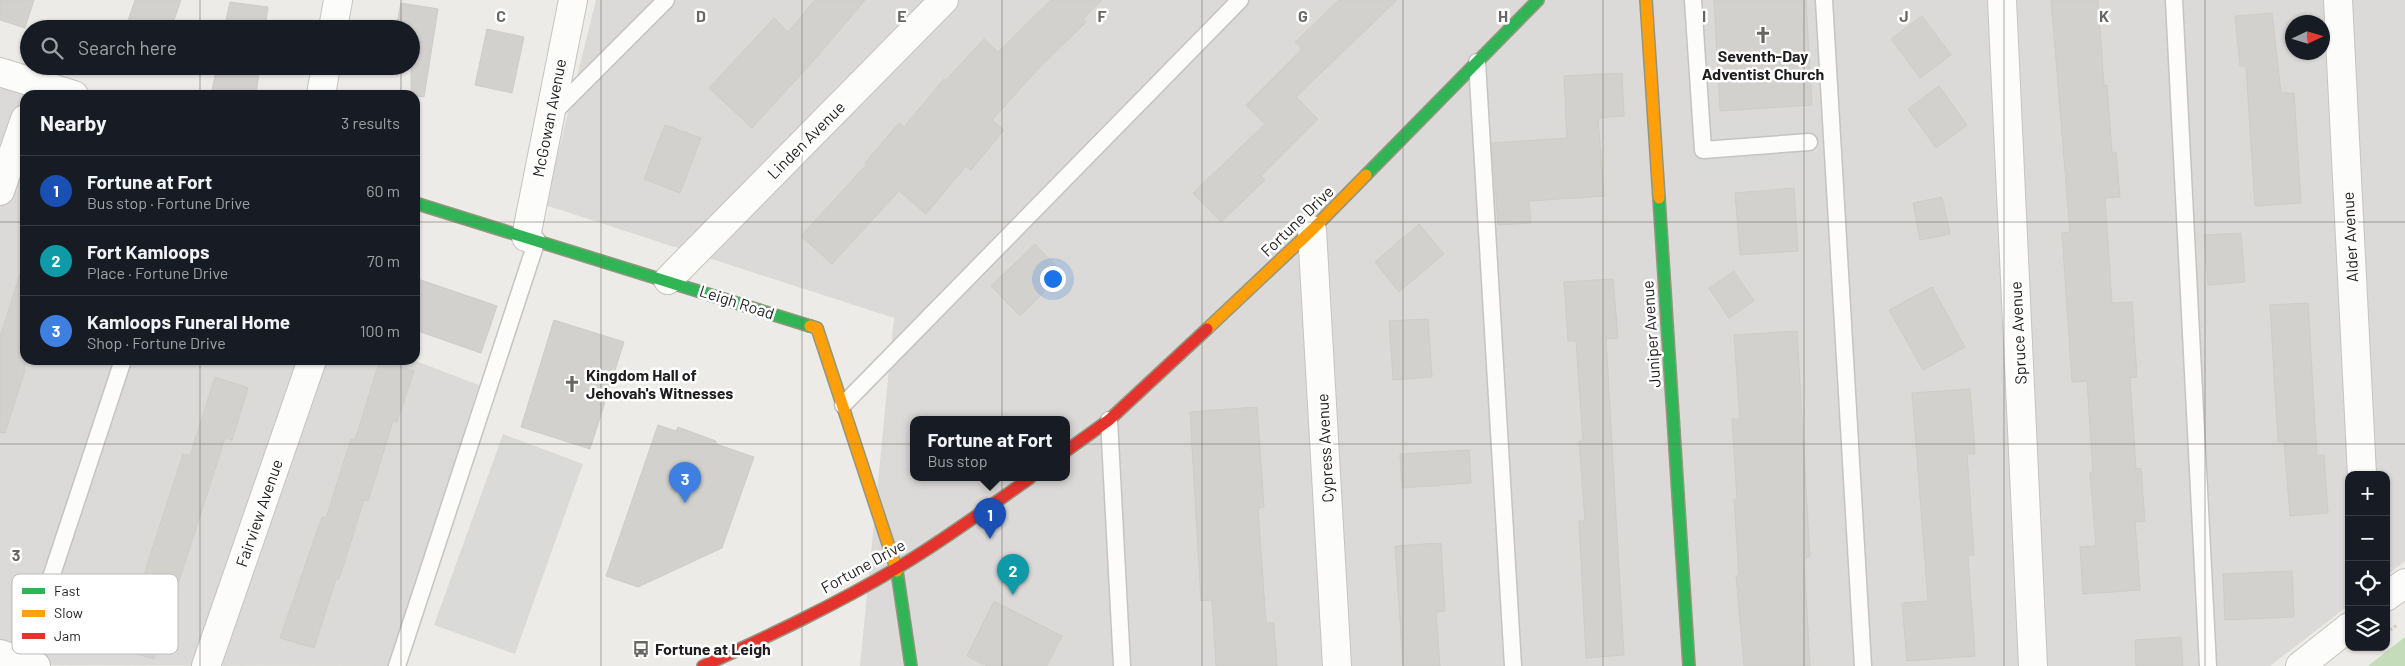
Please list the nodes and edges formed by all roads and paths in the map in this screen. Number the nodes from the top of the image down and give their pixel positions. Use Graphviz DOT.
graph roads {
  1 [pos="338,0"];
  2 [pos="573,0"];
  3 [pos="666,0"];
  4 [pos="944,0"];
  5 [pos="1240,0"];
  6 [pos="1538,0"];
  7 [pos="1646,0"];
  8 [pos="1694,0"];
  9 [pos="1824,0"];
  10 [pos="2002,0"];
  11 [pos="2174,0"];
  12 [pos="2338,0"];
  13 [pos="335,20"];
  14 [pos="1477,62"];
  15 [pos="0,72"];
  16 [pos="324,75"];
  17 [pos="35,89"];
  18 [pos="322,90"];
  19 [pos="548,119"];
  20 [pos="20,133"];
  21 [pos="1809,142"];
  22 [pos="0,191"];
  23 [pos="420,205"];
  24 [pos="1312,230"];
  25 [pos="531,238"];
  26 [pos="668,280"];
  27 [pos="121,365"];
  28 [pos="310,365"];
  29 [pos="843,405"];
  30 [pos="1109,420"];
  31 [pos="1070,448"];
  32 [pos="2362,471"];
  33 [pos="1026,481"];
  34 [pos="897,568"];
  35 [pos="50,574"];
  36 [pos="2405,583"];
  37 [pos="2390,594"];
  38 [pos="2345,630"];
  39 [pos="206,666"];
  40 [pos="397,666"];
  41 [pos="703,666"];
  42 [pos="912,666"];
  43 [pos="1122,666"];
  44 [pos="1337,666"];
  45 [pos="1513,666"];
  46 [pos="1689,666"];
  47 [pos="1863,666"];
  48 [pos="2033,666"];
  49 [pos="2208,666"];
  50 [pos="2300,666"];
  1 -- 13 [label="street"];
  2 -- 19 [label="street, McGowan Avenue"];
  3 -- 19 [label="lane"];
  4 -- 26 [label="street, Linden Avenue"];
  5 -- 29 [label="lane"];
  6 -- 14 [label="street, Fortune Drive"];
  7 -- 46 [label="street, Juniper Avenue"];
  8 -- 21 [label="lane"];
  9 -- 47 [label="lane"];
  10 -- 48 [label="street, Spruce Avenue"];
  11 -- 49 [label="lane"];
  12 -- 32 [label="street, Alder Avenue"];
  14 -- 24 [label="street, Fortune Drive"];
  14 -- 45 [label="lane"];
  15 -- 17 [label="street"];
  16 -- 18 [label="street"];
  19 -- 25 [label="street, McGowan Avenue"];
  20 -- 22 [label="street"];
  23 -- 25 [label="street, Leigh Road"];
  24 -- 30 [label="street, Fortune Drive"];
  24 -- 44 [label="street, Cypress Avenue"];
  25 -- 26 [label="street, Leigh Road"];
  25 -- 40 [label="lane"];
  26 -- 29 [label="street, Leigh Road"];
  27 -- 35 [label="lane"];
  28 -- 39 [label="street, Fairview Avenue"];
  29 -- 34 [label="street, Leigh Road"];
  30 -- 31 [label="street, Fortune Drive"];
  30 -- 43 [label="lane"];
  33 -- 34 [label="street, Fortune Drive"];
  34 -- 41 [label="street, Fortune Drive"];
  34 -- 42 [label="street, Leigh Road"];
  36 -- 37 [label="street"];
  38 -- 50 [label="street"];
}
